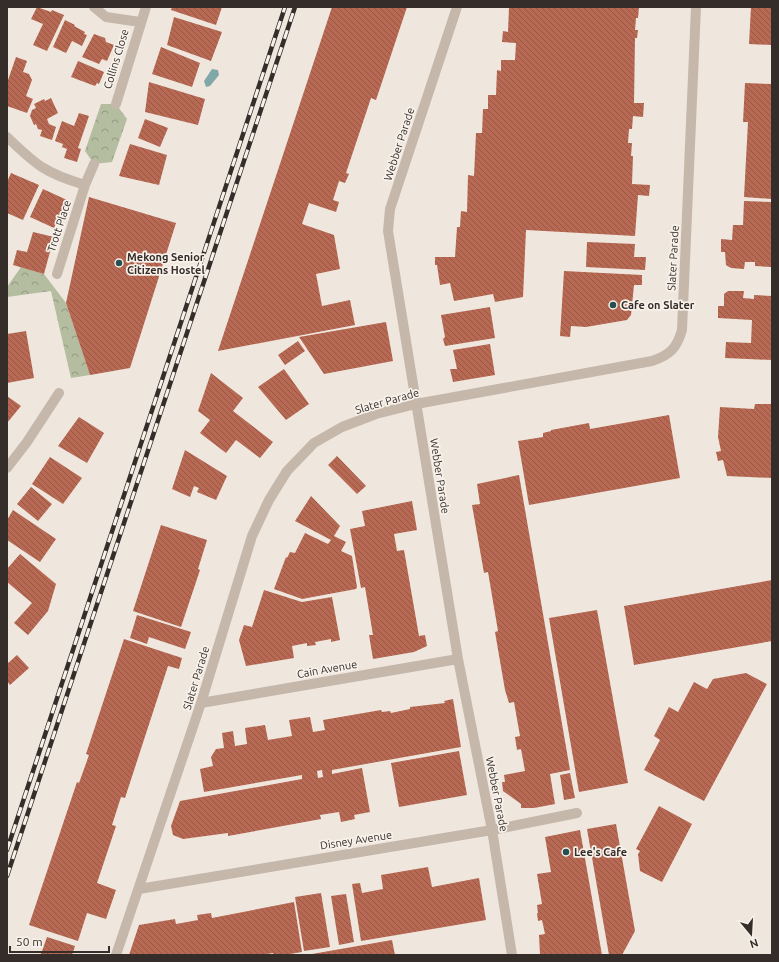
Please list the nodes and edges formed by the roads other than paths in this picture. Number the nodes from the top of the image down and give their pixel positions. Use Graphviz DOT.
graph roads {
  1 [pos="94,7"];
  2 [pos="146,7"];
  3 [pos="457,7"];
  4 [pos="696,7"];
  5 [pos="140,22"];
  6 [pos="116,104"];
  7 [pos="7,137"];
  8 [pos="94,164"];
  9 [pos="85,185"];
  10 [pos="57,274"];
  11 [pos="59,393"];
  12 [pos="416,404"];
  13 [pos="7,468"];
  14 [pos="458,659"];
  15 [pos="201,703"];
  16 [pos="577,813"];
  17 [pos="492,830"];
  18 [pos="139,889"];
  19 [pos="116,955"];
  20 [pos="512,955"];
  1 -- 5 [label="street, Collins Close"];
  2 -- 5 [label="street, Collins Close"];
  3 -- 12 [label="street, Webber Parade"];
  4 -- 12 [label="street, Slater Parade"];
  5 -- 6 [label="street, Collins Close"];
  7 -- 9 [label="street"];
  8 -- 9 [label="street, Trott Place"];
  9 -- 10 [label="street, Trott Place"];
  11 -- 13 [label="street"];
  12 -- 14 [label="street, Webber Parade"];
  12 -- 15 [label="street, Slater Parade"];
  14 -- 15 [label="street, Cain Avenue"];
  14 -- 17 [label="street, Webber Parade"];
  15 -- 18 [label="street, Slater Parade"];
  16 -- 17 [label="street, Disney Avenue"];
  17 -- 18 [label="street, Disney Avenue"];
  17 -- 20 [label="street, Webber Parade"];
  18 -- 19 [label="street, Slater Parade"];
}
